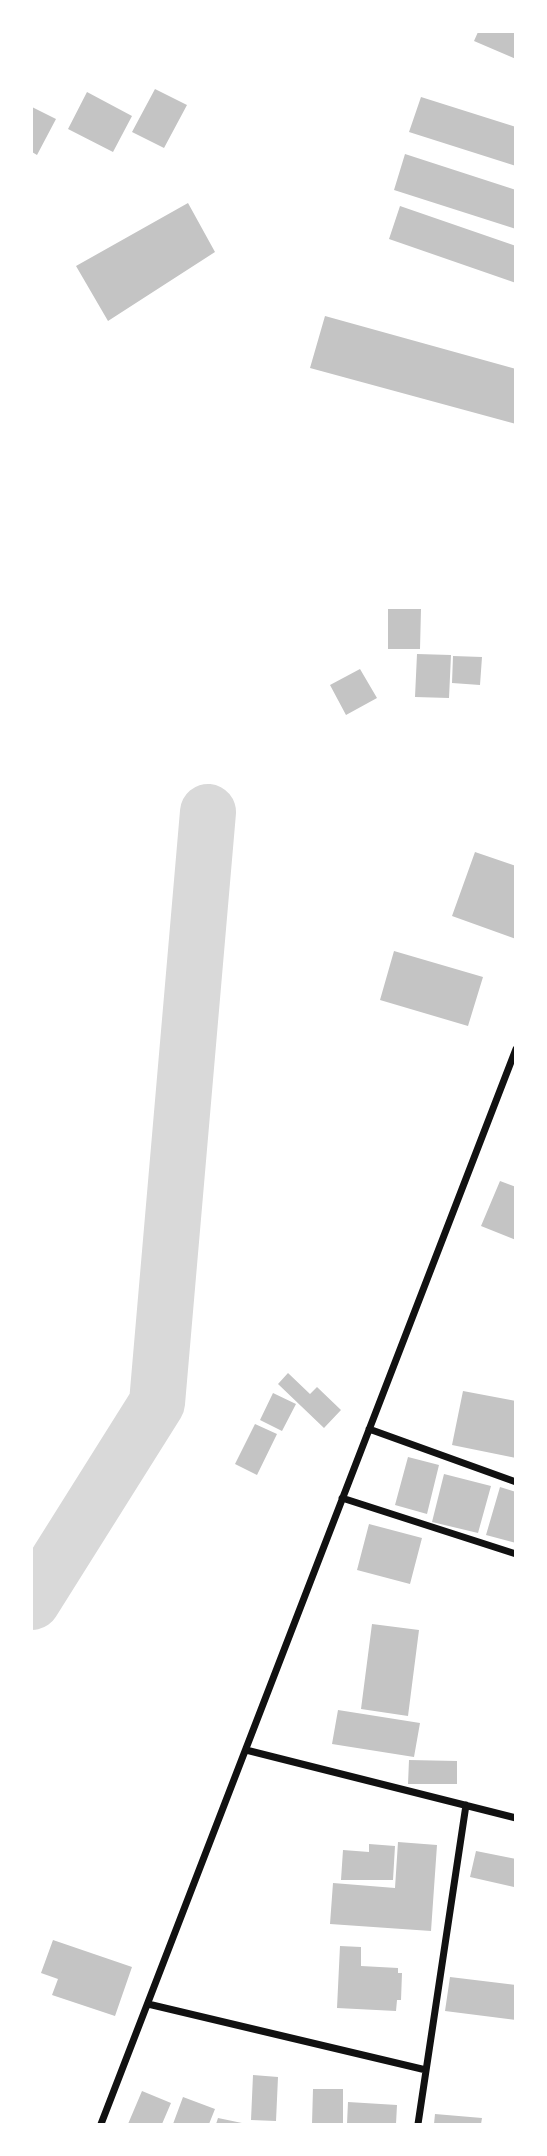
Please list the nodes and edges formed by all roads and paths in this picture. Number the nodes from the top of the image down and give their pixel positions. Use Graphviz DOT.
graph roads {
  1 [pos="516,1049"];
  2 [pos="369,1429"];
  3 [pos="516,1482"];
  4 [pos="342,1498"];
  5 [pos="516,1555"];
  6 [pos="246,1750"];
  7 [pos="466,1805"];
  8 [pos="516,1818"];
  9 [pos="148,2004"];
  10 [pos="426,2070"];
  11 [pos="101,2124"];
  12 [pos="418,2124"];
  1 -- 2 [label="street"];
  2 -- 3 [label="street"];
  2 -- 4 [label="street"];
  4 -- 5 [label="street"];
  4 -- 6 [label="street"];
  6 -- 7 [label="street"];
  6 -- 9 [label="street"];
  7 -- 8 [label="street"];
  7 -- 10 [label="street"];
  9 -- 10 [label="street"];
  9 -- 11 [label="street"];
  10 -- 12 [label="street"];
}
